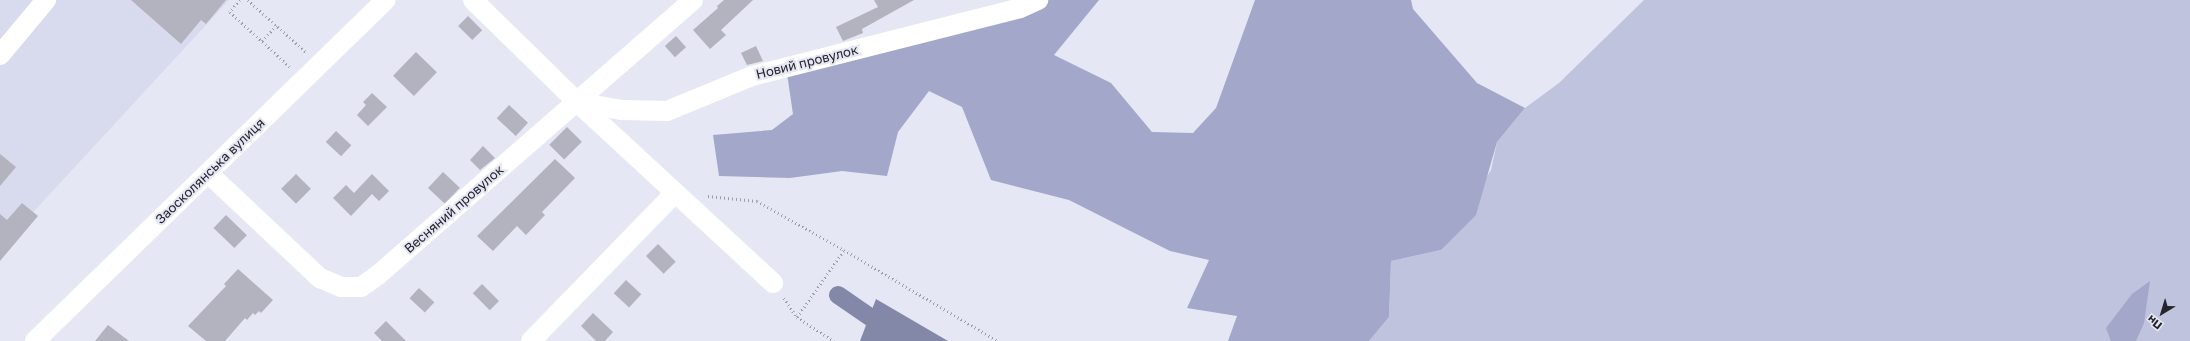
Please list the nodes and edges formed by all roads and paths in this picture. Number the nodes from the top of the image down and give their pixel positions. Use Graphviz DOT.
graph roads {
  1 [pos="46,0"];
  2 [pos="240,0"];
  3 [pos="248,0"];
  4 [pos="386,0"];
  5 [pos="473,0"];
  6 [pos="693,0"];
  7 [pos="1038,0"];
  8 [pos="276,26"];
  9 [pos="262,41"];
  10 [pos="0,55"];
  11 [pos="320,65"];
  12 [pos="304,80"];
  13 [pos="577,102"];
  14 [pos="208,173"];
  15 [pos="675,193"];
  16 [pos="704,196"];
  17 [pos="844,250"];
  18 [pos="773,283"];
  19 [pos="797,317"];
  20 [pos="35,341"];
  21 [pos="531,341"];
  22 [pos="834,341"];
  23 [pos="998,341"];
  1 -- 10 [label="street"];
  2 -- 9 [label="path"];
  3 -- 8 [label="path"];
  4 -- 11 [label="street, Заосколянська вулиця"];
  5 -- 13 [label="street"];
  6 -- 13 [label="street, Весняний провулок"];
  7 -- 13 [label="street, Новий провулок"];
  8 -- 9 [label="path"];
  8 -- 11 [label="path"];
  9 -- 12 [label="path"];
  11 -- 12 [label="street, Заосколянська вулиця"];
  12 -- 14 [label="street, Заосколянська вулиця"];
  13 -- 14 [label="street, Весняний провулок"];
  13 -- 15 [label="street"];
  14 -- 20 [label="street, Заосколянська вулиця"];
  15 -- 18 [label="street"];
  15 -- 21 [label="street"];
  16 -- 17 [label="path"];
  17 -- 19 [label="path"];
  17 -- 23 [label="path"];
  18 -- 19 [label="path"];
  19 -- 22 [label="path"];
}
